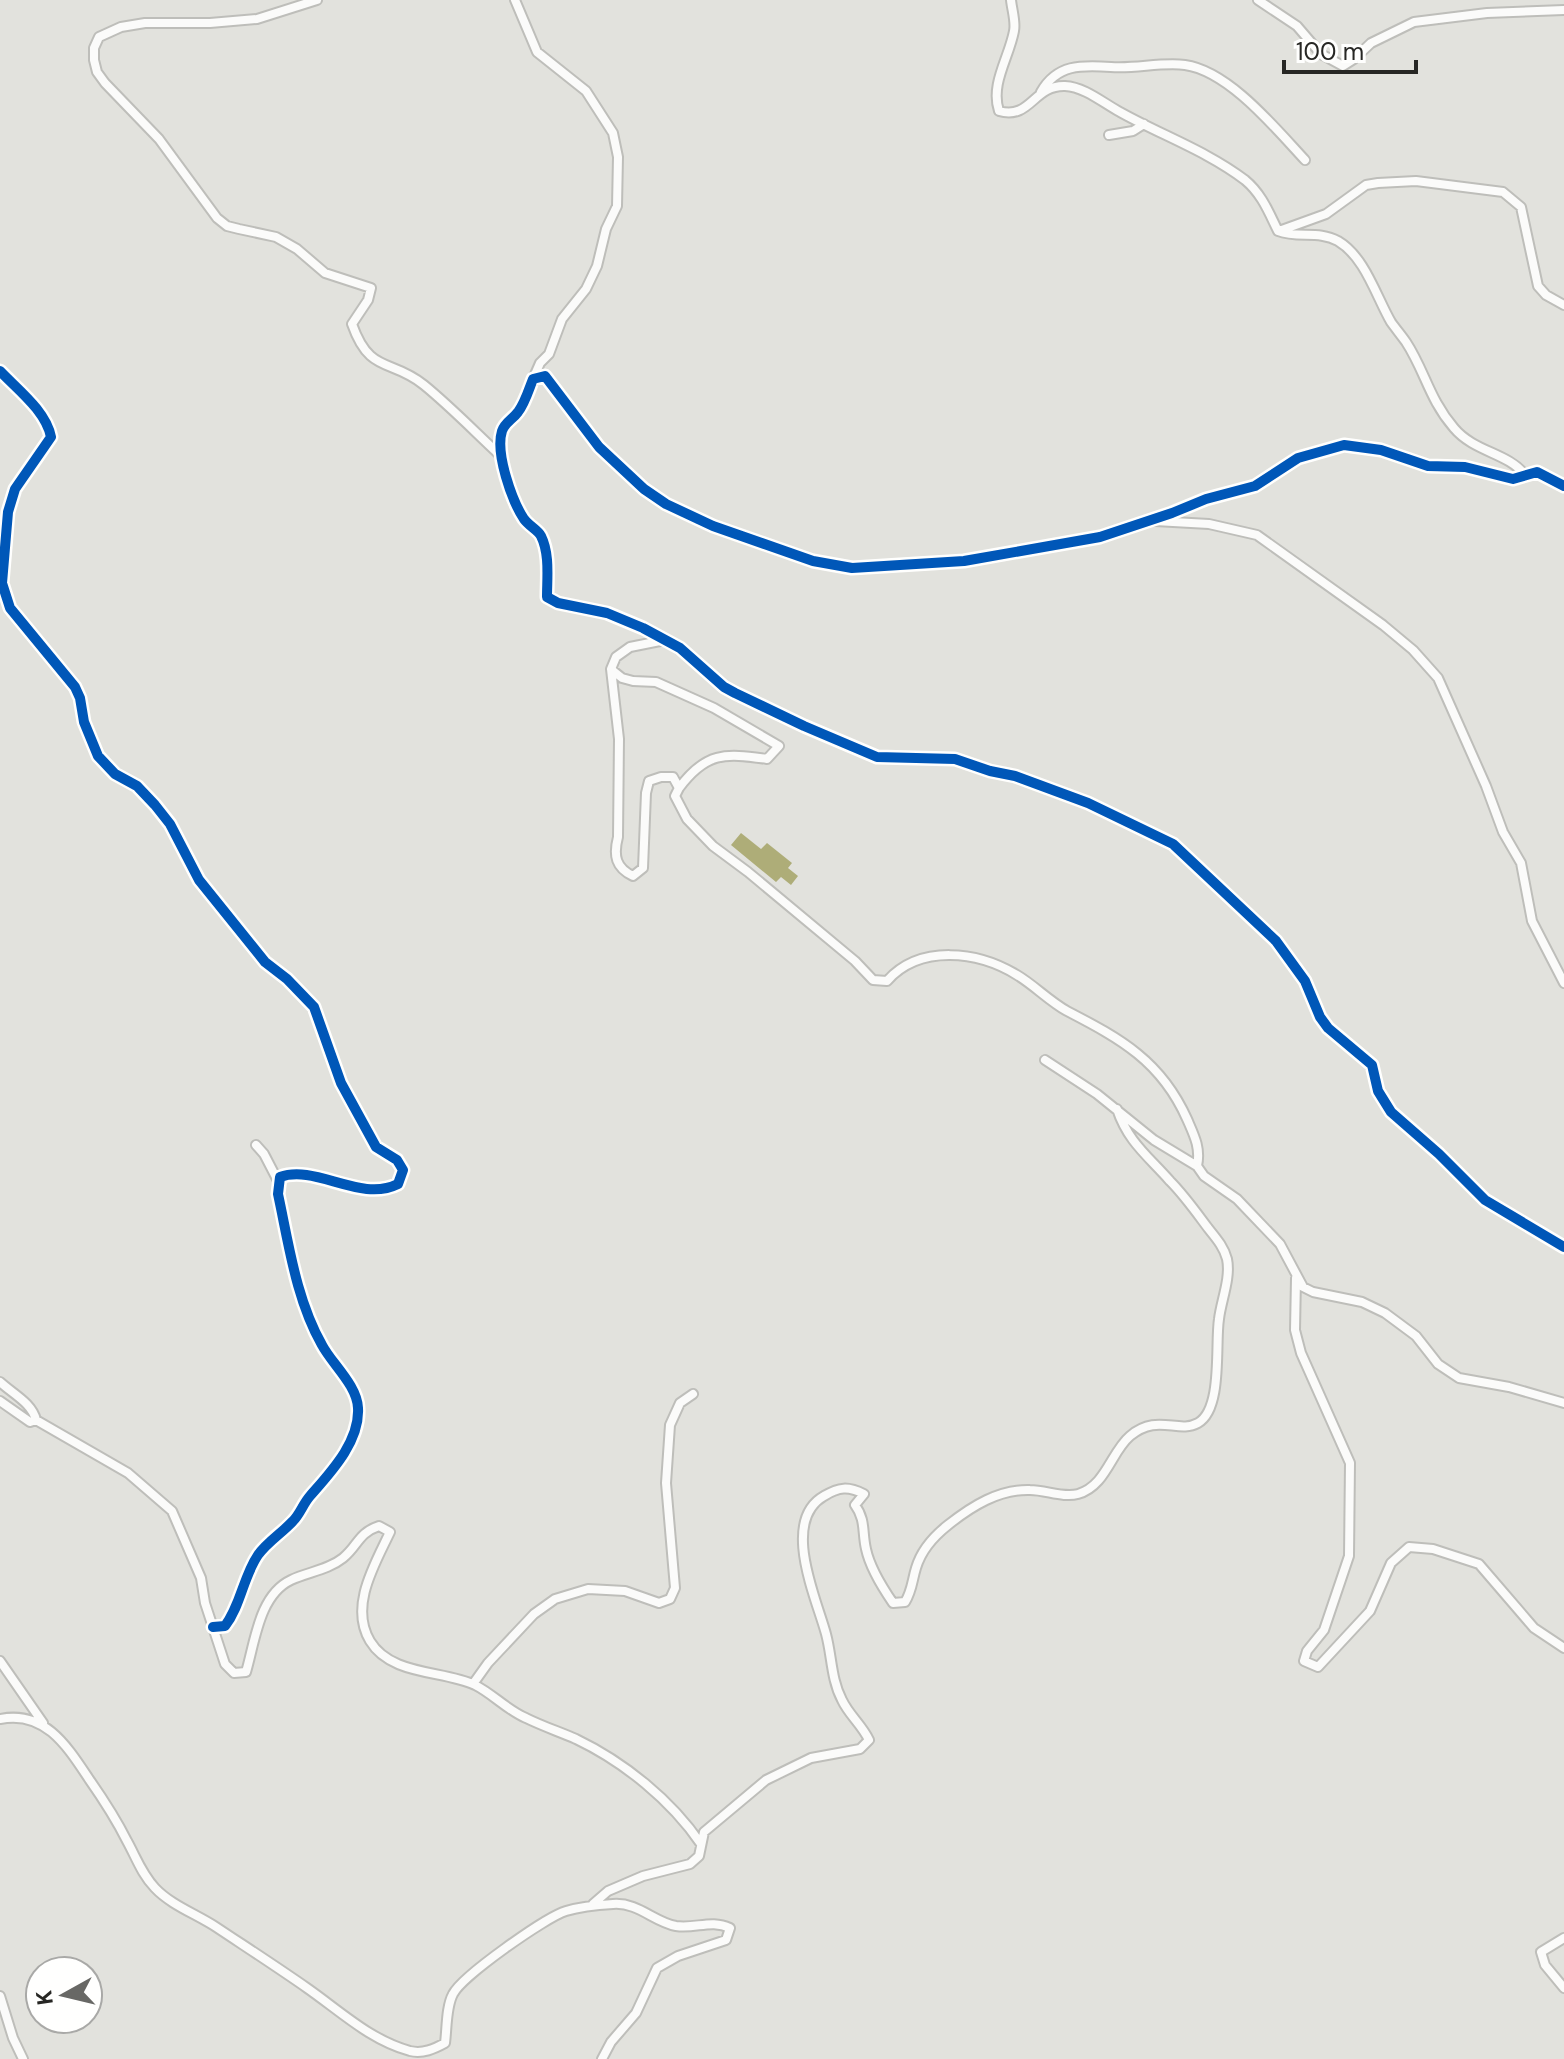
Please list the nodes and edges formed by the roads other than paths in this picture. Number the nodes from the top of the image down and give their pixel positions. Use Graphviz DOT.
graph roads {
  1 [pos="317,0"];
  2 [pos="515,0"];
  3 [pos="1011,0"];
  4 [pos="1258,0"];
  5 [pos="1564,10"];
  6 [pos="1041,93"];
  7 [pos="1144,124"];
  8 [pos="1109,135"];
  9 [pos="1305,160"];
  10 [pos="1278,231"];
  11 [pos="1564,305"];
  12 [pos="0,371"];
  13 [pos="533,379"];
  14 [pos="502,457"];
  15 [pos="1524,474"];
  16 [pos="1564,486"];
  17 [pos="1148,521"];
  18 [pos="666,640"];
  19 [pos="611,669"];
  20 [pos="679,788"];
  21 [pos="1564,983"];
  22 [pos="1045,1060"];
  23 [pos="1117,1109"];
  24 [pos="256,1145"];
  25 [pos="1197,1166"];
  26 [pos="278,1181"];
  27 [pos="1564,1247"];
  28 [pos="1296,1277"];
  29 [pos="0,1382"];
  30 [pos="693,1394"];
  31 [pos="0,1401"];
  32 [pos="1564,1403"];
  33 [pos="36,1420"];
  34 [pos="213,1627"];
  35 [pos="1564,1648"];
  36 [pos="0,1661"];
  37 [pos="473,1684"];
  38 [pos="0,1719"];
  39 [pos="46,1727"];
  40 [pos="701,1844"];
  41 [pos="593,1904"];
  42 [pos="1564,1938"];
  43 [pos="1564,1988"];
  44 [pos="0,1996"];
  45 [pos="23,2059"];
  46 [pos="602,2059"];
  1 -- 14 [label="street"];
  2 -- 13 [label="street"];
  3 -- 6 [label="street"];
  4 -- 5 [label="street"];
  6 -- 7 [label="street"];
  6 -- 9 [label="street"];
  7 -- 8 [label="street"];
  7 -- 10 [label="street"];
  10 -- 11 [label="street"];
  10 -- 15 [label="street"];
  12 -- 26 [label="street"];
  13 -- 14 [label="street"];
  13 -- 17 [label="street"];
  14 -- 18 [label="street"];
  15 -- 16 [label="street"];
  15 -- 17 [label="street"];
  17 -- 21 [label="street"];
  18 -- 19 [label="street"];
  18 -- 27 [label="street"];
  19 -- 20 [label="street"];
  19 -- 20 [label="street"];
  20 -- 25 [label="street"];
  22 -- 23 [label="street"];
  23 -- 25 [label="street"];
  23 -- 40 [label="street"];
  24 -- 26 [label="street"];
  25 -- 28 [label="street"];
  26 -- 34 [label="street"];
  28 -- 32 [label="street"];
  28 -- 35 [label="street"];
  29 -- 33 [label="street"];
  30 -- 37 [label="street"];
  31 -- 33 [label="street"];
  33 -- 34 [label="street"];
  34 -- 37 [label="street"];
  36 -- 39 [label="street"];
  37 -- 40 [label="street"];
  38 -- 39 [label="street"];
  39 -- 41 [label="street"];
  40 -- 41 [label="street"];
  41 -- 46 [label="street"];
  42 -- 43 [label="street"];
  44 -- 45 [label="street"];
}
